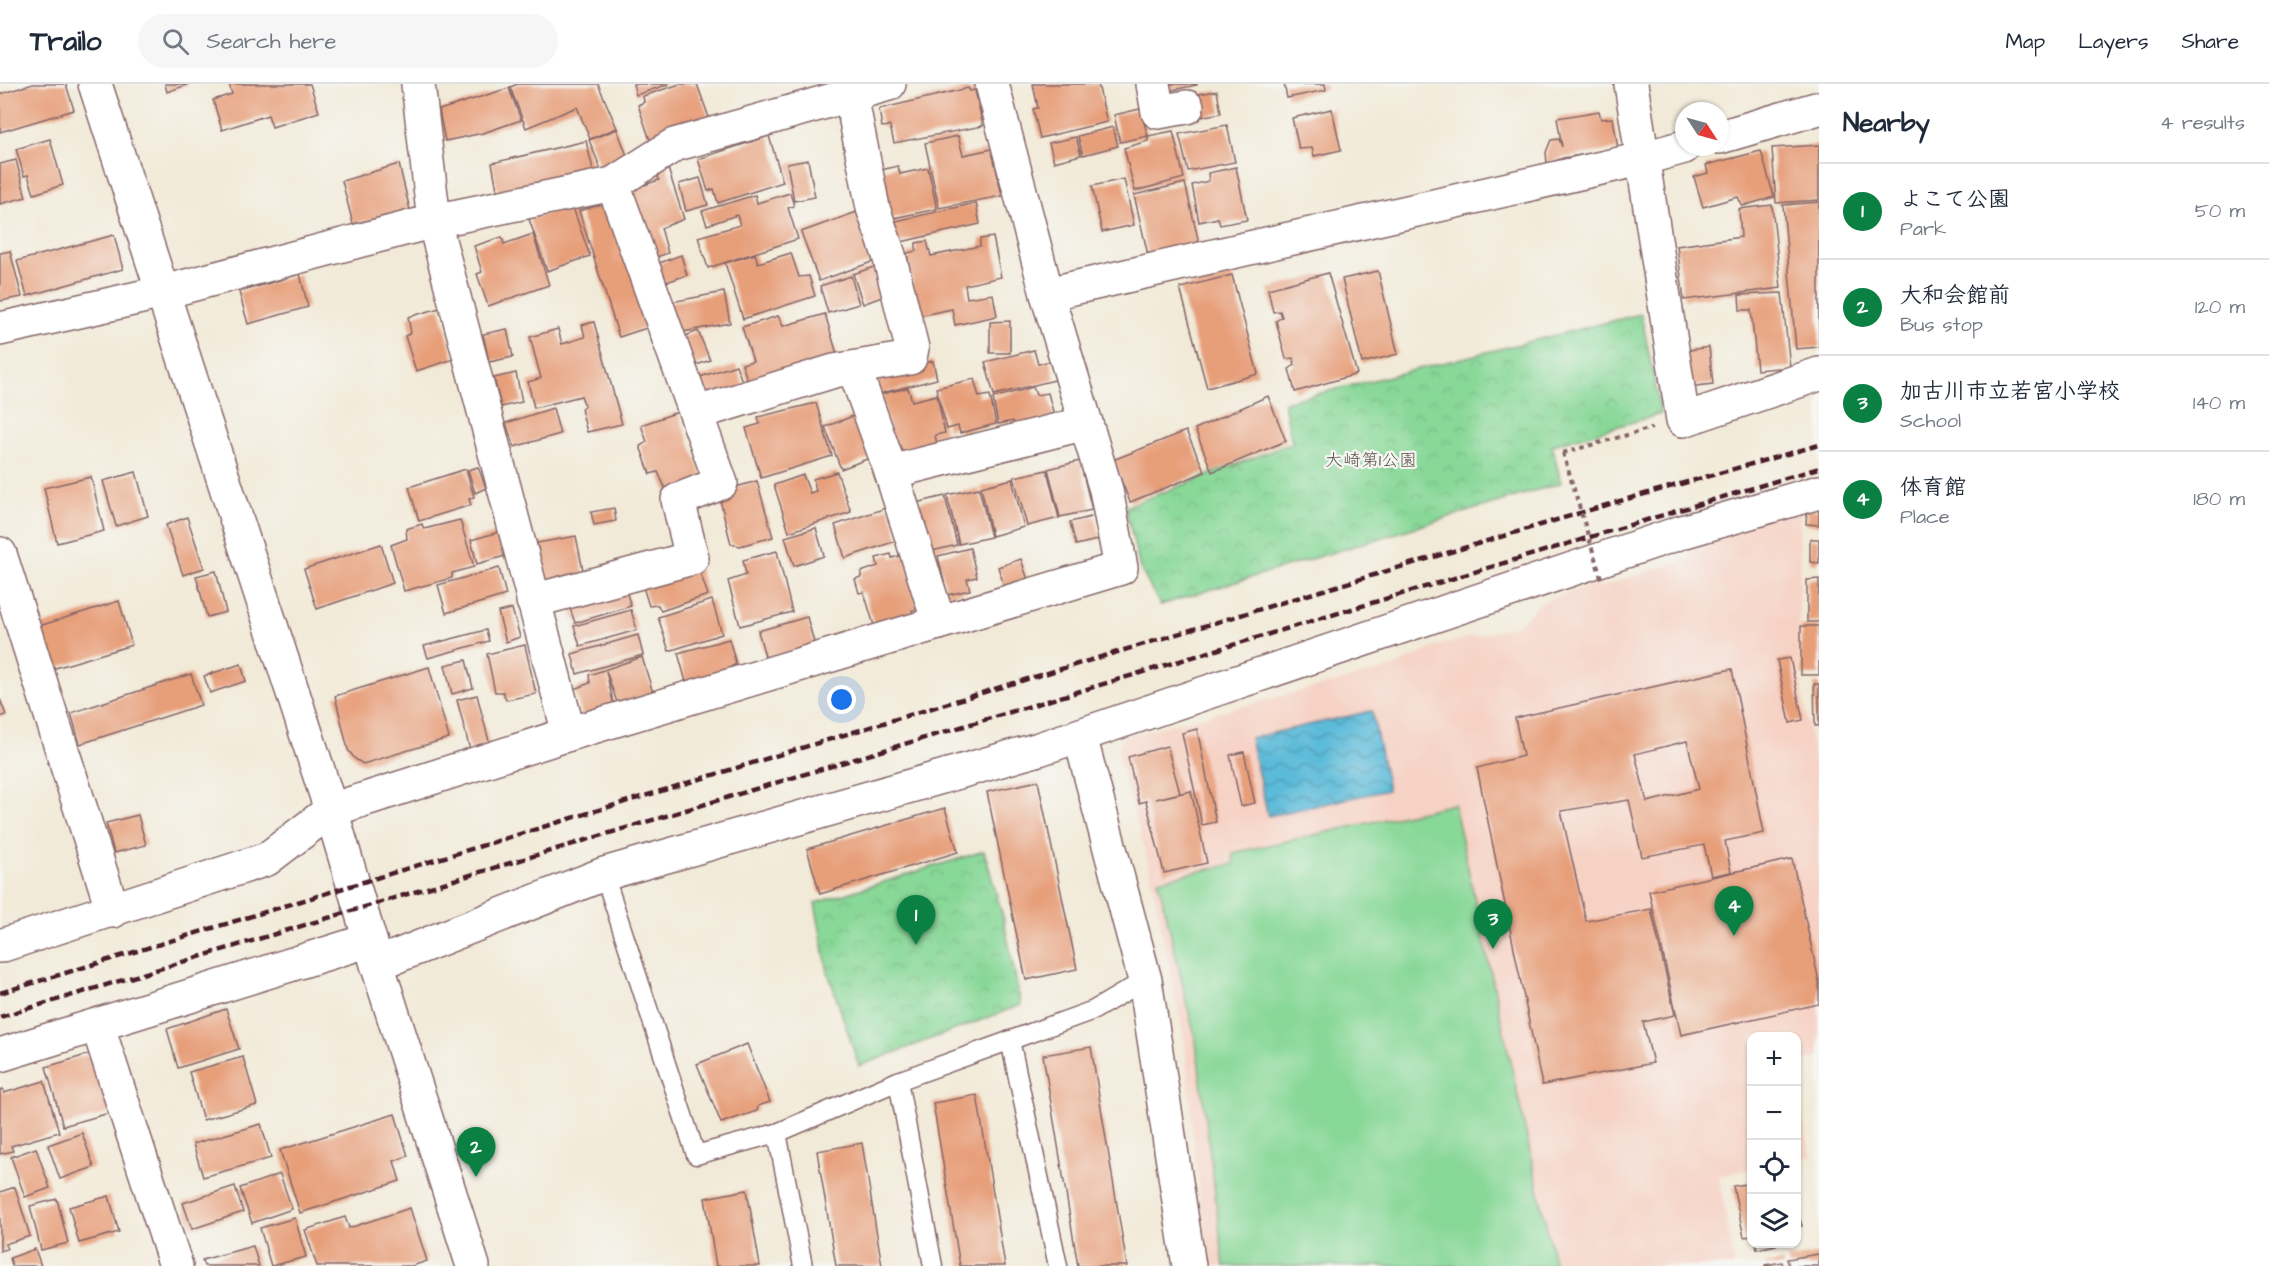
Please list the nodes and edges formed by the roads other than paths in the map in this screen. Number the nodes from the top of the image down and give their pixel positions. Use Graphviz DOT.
graph roads {
  1 [pos="95,84"];
  2 [pos="418,84"];
  3 [pos="889,84"];
  4 [pos="992,84"];
  5 [pos="1153,84"];
  6 [pos="1631,84"];
  7 [pos="850,95"];
  8 [pos="1187,107"];
  9 [pos="1819,108"];
  10 [pos="1729,134"];
  11 [pos="1675,150"];
  12 [pos="1641,159"];
  13 [pos="614,184"];
  14 [pos="434,221"];
  15 [pos="164,292"];
  16 [pos="1047,294"];
  17 [pos="0,329"];
  18 [pos="854,368"];
  19 [pos="1819,374"];
  20 [pos="697,413"];
  21 [pos="1086,423"];
  22 [pos="891,472"];
  23 [pos="1819,492"];
  24 [pos="0,554"];
  25 [pos="533,601"];
  26 [pos="939,623"];
  27 [pos="569,734"];
  28 [pos="1080,736"];
  29 [pos="331,810"];
  30 [pos="603,874"];
  31 [pos="113,911"];
  32 [pos="0,946"];
  33 [pos="374,952"];
  34 [pos="1144,980"];
  35 [pos="98,1027"];
  36 [pos="1010,1040"];
  37 [pos="0,1055"];
  38 [pos="898,1081"];
  39 [pos="777,1133"];
  40 [pos="176,1266"];
  41 [pos="473,1266"];
  42 [pos="803,1266"];
  43 [pos="933,1266"];
  44 [pos="1058,1266"];
  45 [pos="1189,1266"];
  1 -- 15 [label="street"];
  2 -- 14 [label="street"];
  3 -- 7 [label="street"];
  4 -- 16 [label="street"];
  5 -- 8 [label="street"];
  6 -- 12 [label="street"];
  7 -- 13 [label="street"];
  7 -- 18 [label="street"];
  9 -- 10 [label="street"];
  11 -- 12 [label="street"];
  12 -- 16 [label="street"];
  12 -- 19 [label="street"];
  13 -- 14 [label="street"];
  13 -- 20 [label="street"];
  14 -- 15 [label="street"];
  14 -- 25 [label="street"];
  15 -- 17 [label="street"];
  15 -- 29 [label="street"];
  16 -- 21 [label="street"];
  18 -- 20 [label="street"];
  18 -- 22 [label="street"];
  20 -- 25 [label="street"];
  21 -- 22 [label="street"];
  21 -- 26 [label="street"];
  22 -- 26 [label="street"];
  23 -- 28 [label="street"];
  24 -- 31 [label="street"];
  25 -- 27 [label="street"];
  26 -- 27 [label="street"];
  27 -- 29 [label="street"];
  28 -- 30 [label="street"];
  28 -- 34 [label="street"];
  29 -- 31 [label="street"];
  29 -- 33 [label="street"];
  30 -- 33 [label="street"];
  30 -- 39 [label="lane"];
  31 -- 32 [label="street"];
  33 -- 35 [label="street"];
  33 -- 41 [label="street"];
  34 -- 36 [label="lane"];
  34 -- 45 [label="street"];
  35 -- 37 [label="street"];
  35 -- 40 [label="street"];
  36 -- 38 [label="lane"];
  36 -- 44 [label="lane"];
  38 -- 39 [label="lane"];
  38 -- 43 [label="lane"];
  39 -- 42 [label="lane"];
}
